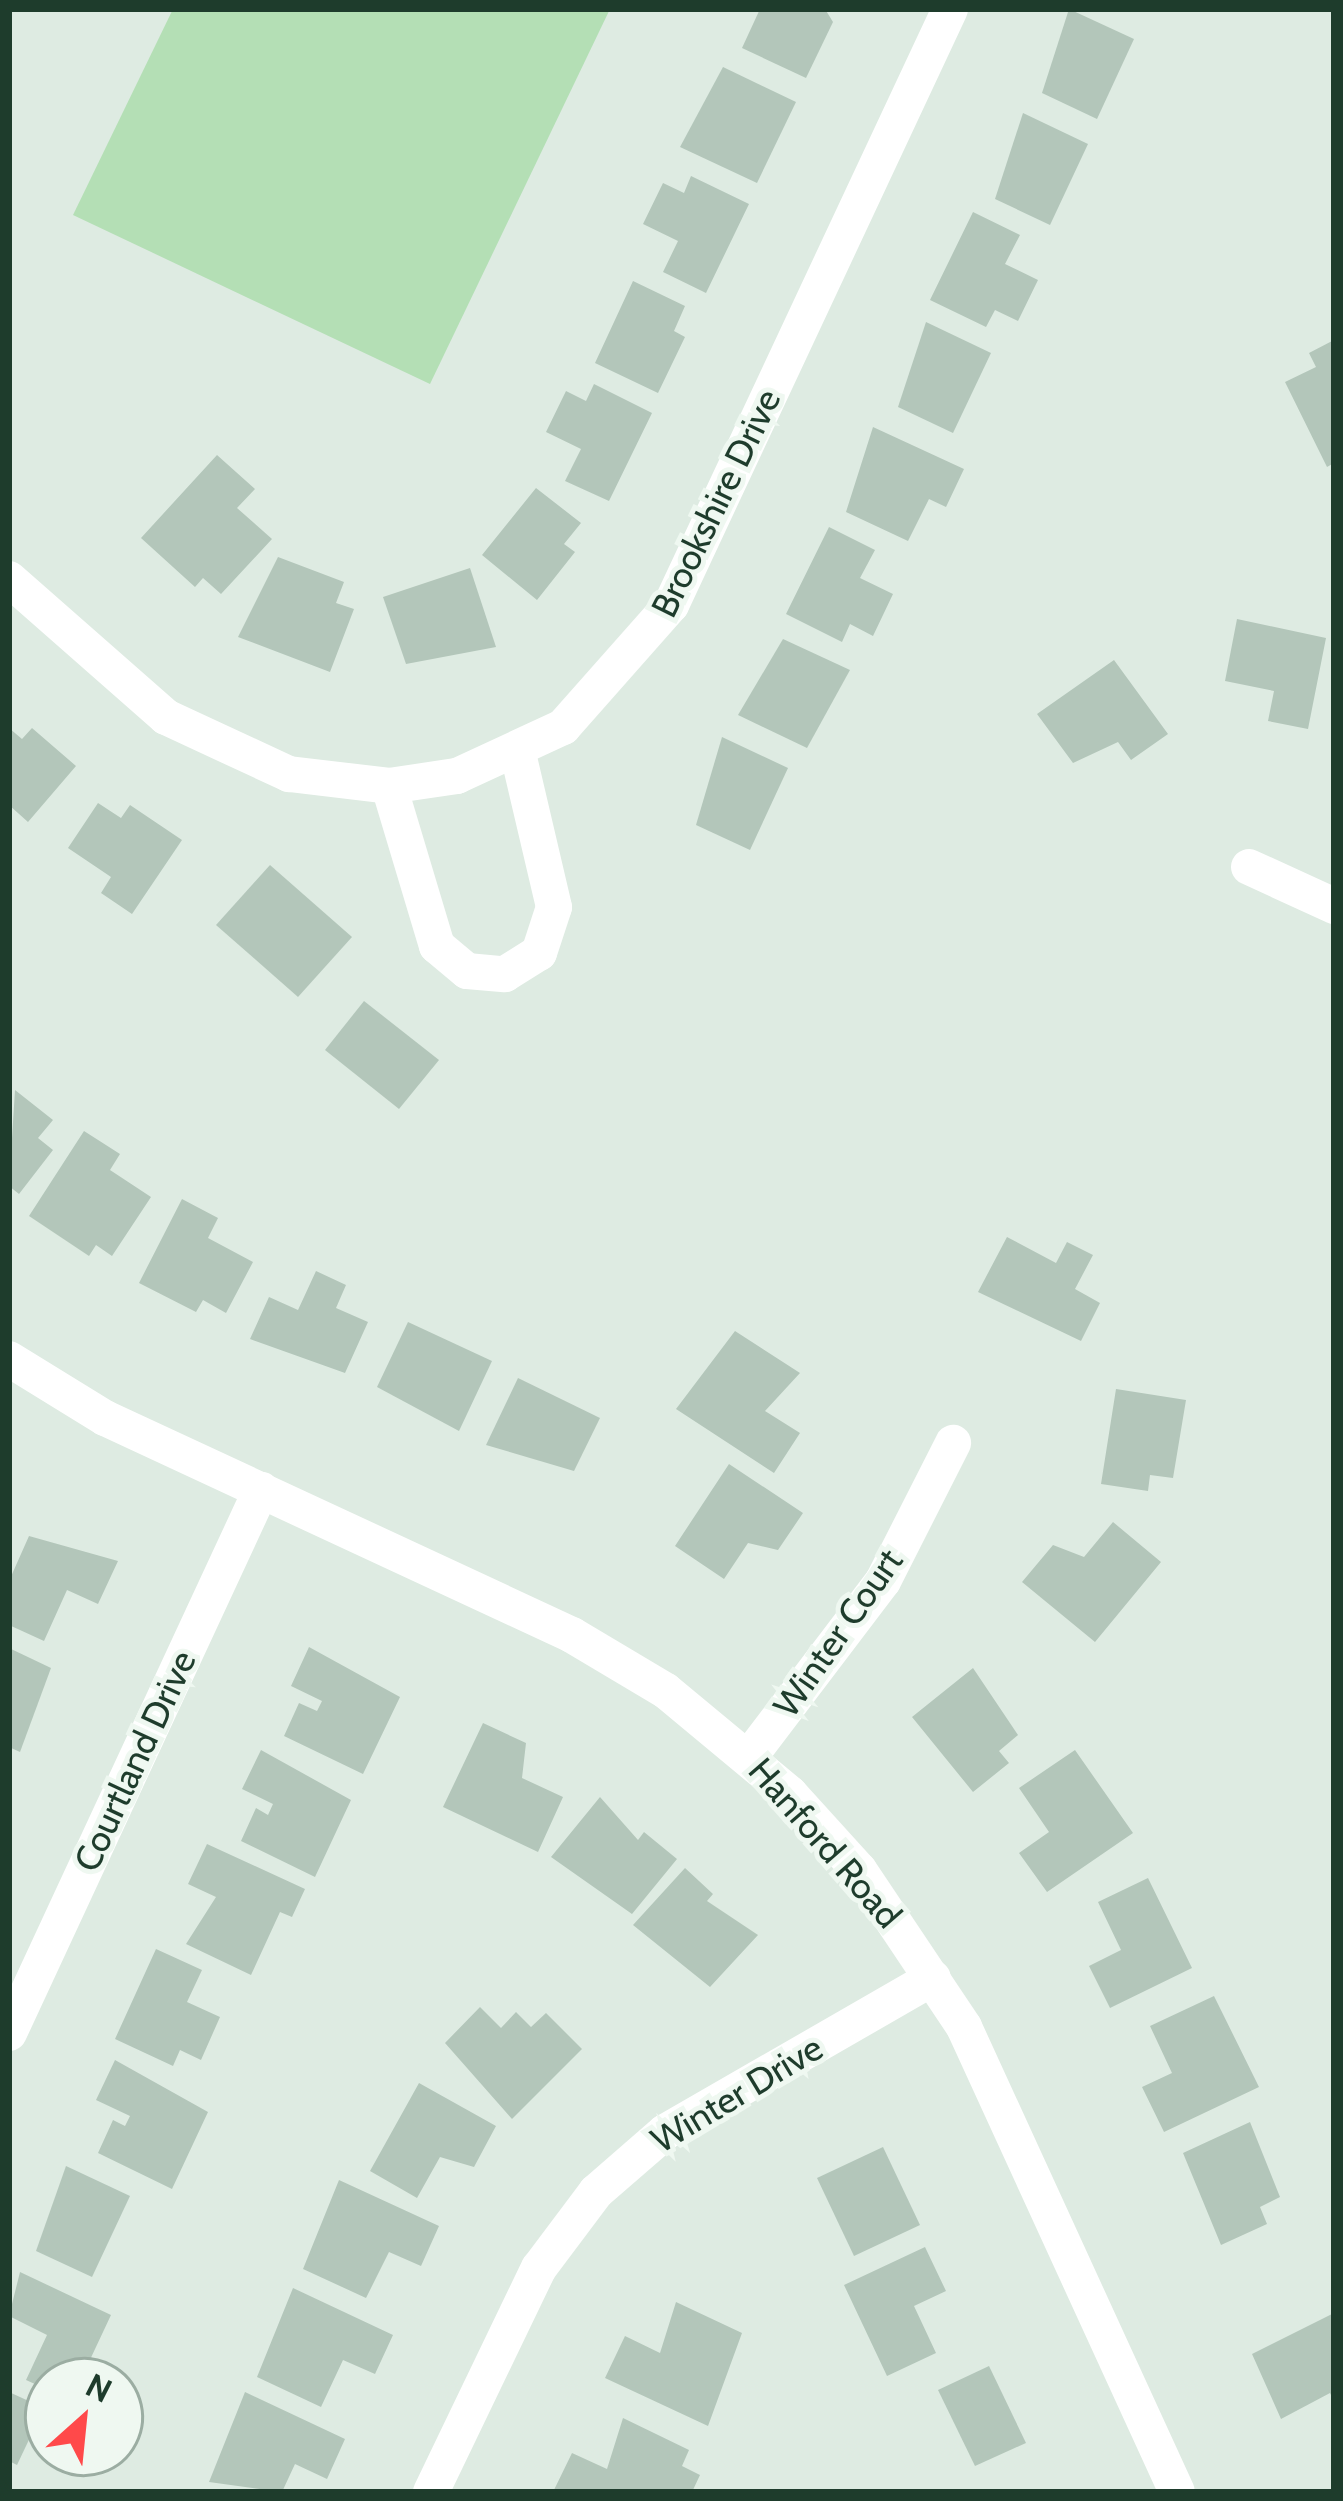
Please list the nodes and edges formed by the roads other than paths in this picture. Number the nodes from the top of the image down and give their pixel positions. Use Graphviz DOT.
graph roads {
  1 [pos="950,9"];
  2 [pos="9,579"];
  3 [pos="518,753"];
  4 [pos="389,786"];
  5 [pos="1249,866"];
  6 [pos="1334,906"];
  7 [pos="9,1360"];
  8 [pos="952,1443"];
  9 [pos="262,1490"];
  10 [pos="750,1756"];
  11 [pos="933,1978"];
  12 [pos="9,2032"];
  13 [pos="431,2492"];
  14 [pos="1177,2492"];
  1 -- 3 [label="street, Brookshire Drive"];
  2 -- 4 [label="street, Brookshire Drive"];
  3 -- 4 [label="street, Brookshire Drive"];
  3 -- 4 [label="street"];
  5 -- 6 [label="street"];
  7 -- 9 [label="street, Hanford Road"];
  8 -- 10 [label="street, Winter Court"];
  9 -- 10 [label="street, Hanford Road"];
  9 -- 12 [label="street, Courtland Drive"];
  10 -- 11 [label="street, Hanford Road"];
  11 -- 13 [label="street, Winter Drive"];
  11 -- 14 [label="street, Hanford Road"];
}
